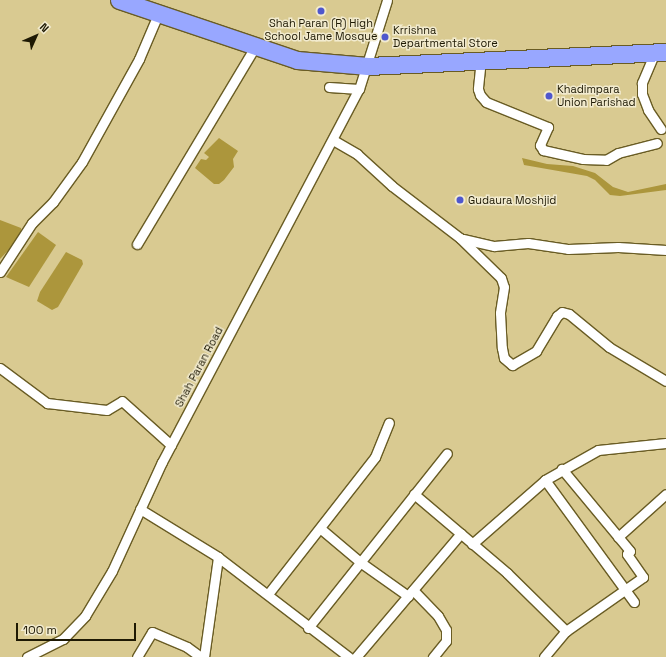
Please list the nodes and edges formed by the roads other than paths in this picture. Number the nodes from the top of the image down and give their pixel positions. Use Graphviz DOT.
graph roads {
  1 [pos="119,0"];
  2 [pos="387,0"];
  3 [pos="159,12"];
  4 [pos="256,46"];
  5 [pos="663,52"];
  6 [pos="481,59"];
  7 [pos="368,66"];
  8 [pos="328,87"];
  9 [pos="359,89"];
  10 [pos="662,129"];
  11 [pos="333,140"];
  12 [pos="657,143"];
  13 [pos="460,238"];
  14 [pos="137,244"];
  15 [pos="666,250"];
  16 [pos="0,272"];
  17 [pos="0,368"];
  18 [pos="666,381"];
  19 [pos="390,423"];
  20 [pos="666,443"];
  21 [pos="171,445"];
  22 [pos="447,452"];
  23 [pos="562,469"];
  24 [pos="545,480"];
  25 [pos="414,494"];
  26 [pos="666,494"];
  27 [pos="140,509"];
  28 [pos="321,529"];
  29 [pos="461,533"];
  30 [pos="618,537"];
  31 [pos="472,544"];
  32 [pos="218,557"];
  33 [pos="360,562"];
  34 [pos="627,589"];
  35 [pos="410,593"];
  36 [pos="268,594"];
  37 [pos="634,602"];
  38 [pos="308,628"];
  39 [pos="566,631"];
  40 [pos="26,657"];
  41 [pos="137,657"];
  42 [pos="201,657"];
  43 [pos="204,657"];
  44 [pos="349,657"];
  45 [pos="356,657"];
  46 [pos="433,657"];
  47 [pos="544,657"];
  1 -- 3 [label="highway"];
  2 -- 7 [label="street, Shah Paran Road"];
  3 -- 4 [label="highway"];
  3 -- 16 [label="street"];
  4 -- 7 [label="highway"];
  4 -- 14 [label="street"];
  5 -- 6 [label="highway"];
  5 -- 10 [label="street"];
  6 -- 7 [label="highway"];
  6 -- 12 [label="street"];
  7 -- 9 [label="street, Shah Paran Road"];
  8 -- 9 [label="street"];
  9 -- 11 [label="street, Shah Paran Road"];
  11 -- 13 [label="street"];
  11 -- 21 [label="street, Shah Paran Road"];
  13 -- 15 [label="street"];
  13 -- 18 [label="street"];
  17 -- 21 [label="street"];
  19 -- 28 [label="street"];
  20 -- 23 [label="street"];
  21 -- 27 [label="street, Shah Paran Road"];
  22 -- 25 [label="street"];
  23 -- 24 [label="street"];
  23 -- 30 [label="street"];
  24 -- 31 [label="street"];
  24 -- 34 [label="street"];
  25 -- 29 [label="street"];
  25 -- 33 [label="street"];
  26 -- 30 [label="street"];
  27 -- 32 [label="street"];
  27 -- 40 [label="street, Shah Paran Road"];
  28 -- 33 [label="street"];
  28 -- 36 [label="street"];
  29 -- 31 [label="street"];
  29 -- 35 [label="street"];
  30 -- 34 [label="street"];
  31 -- 39 [label="street"];
  32 -- 36 [label="street"];
  32 -- 43 [label="street"];
  33 -- 35 [label="street"];
  33 -- 38 [label="street"];
  34 -- 37 [label="street"];
  34 -- 39 [label="street"];
  35 -- 45 [label="street"];
  35 -- 46 [label="street"];
  36 -- 38 [label="street"];
  38 -- 44 [label="street"];
  39 -- 47 [label="street"];
  41 -- 42 [label="street"];
}
